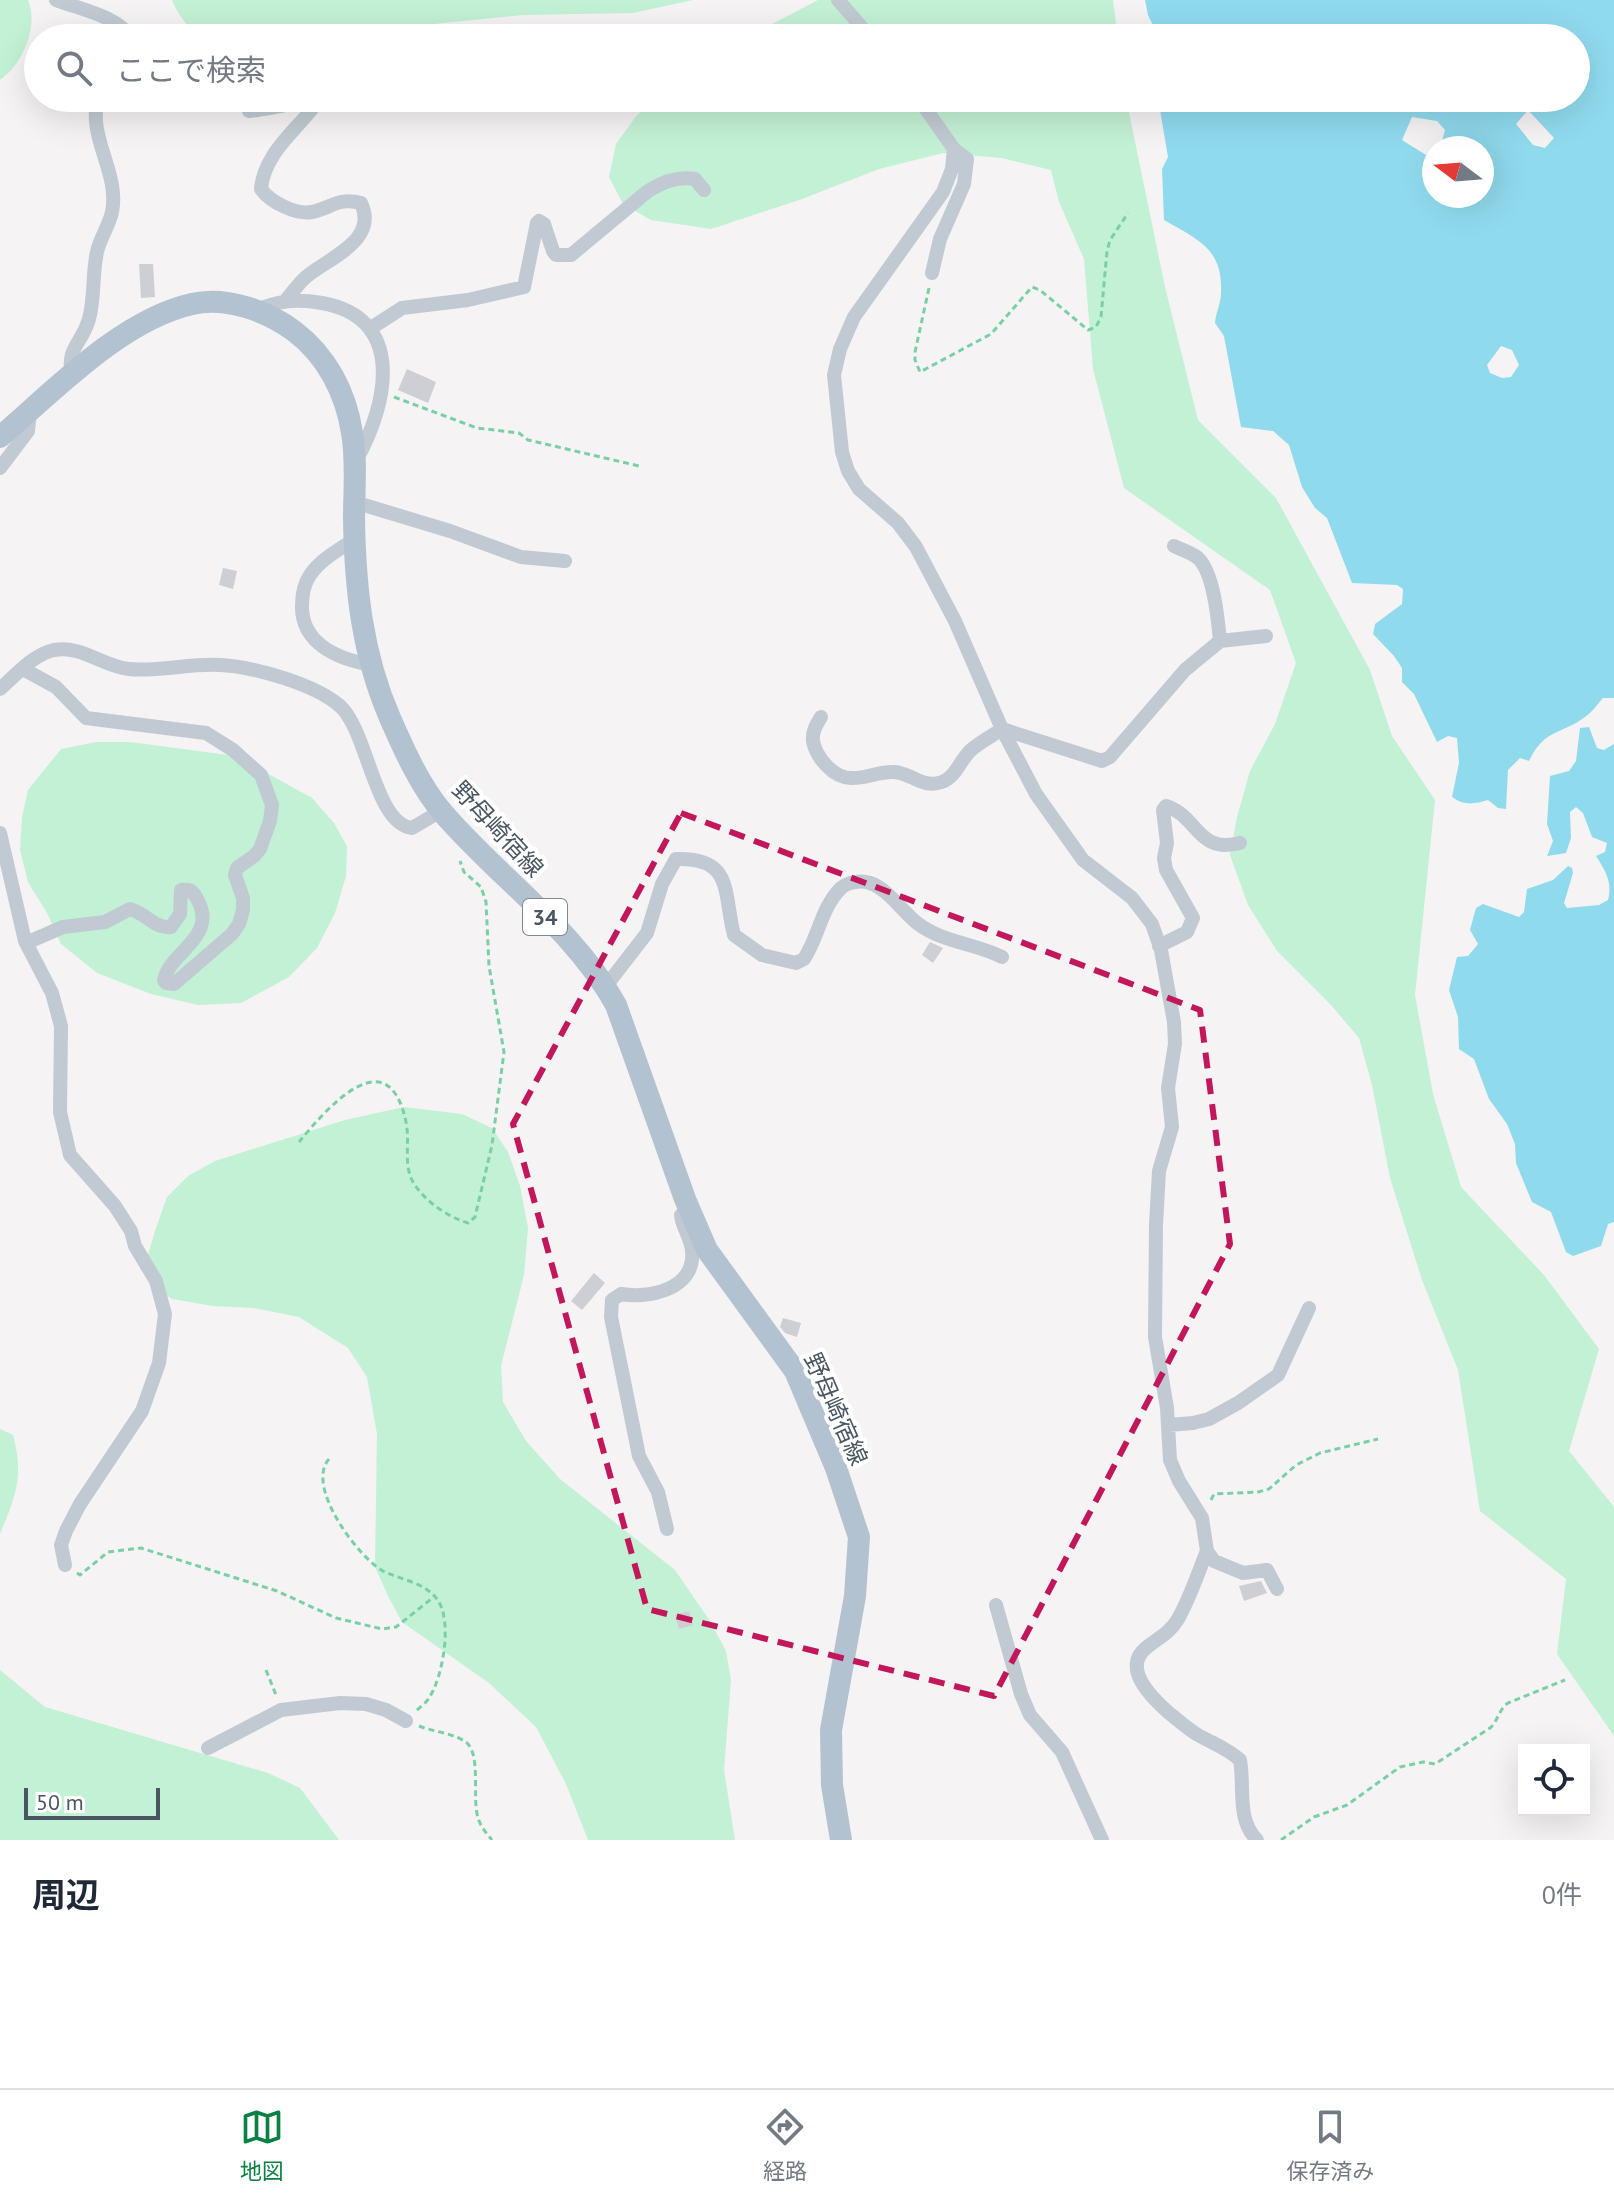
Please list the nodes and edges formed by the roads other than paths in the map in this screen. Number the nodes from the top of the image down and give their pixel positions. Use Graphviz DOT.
graph roads {
  1 [pos="56,0"];
  2 [pos="838,0"];
  3 [pos="116,24"];
  4 [pos="859,24"];
  5 [pos="97,112"];
  6 [pos="309,112"];
  7 [pos="928,112"];
  8 [pos="954,149"];
  9 [pos="704,190"];
  10 [pos="932,273"];
  11 [pos="285,301"];
  12 [pos="255,311"];
  13 [pos="371,328"];
  14 [pos="72,375"];
  15 [pos="30,411"];
  16 [pos="0,437"];
  17 [pos="355,463"];
  18 [pos="0,468"];
  19 [pos="354,502"];
  20 [pos="355,539"];
  21 [pos="1174,546"];
  22 [pos="565,561"];
  23 [pos="1266,636"];
  24 [pos="1220,641"];
  25 [pos="371,665"];
  26 [pos="23,669"];
  27 [pos="0,689"];
  28 [pos="821,717"];
  29 [pos="1002,729"];
  30 [pos="441,811"];
  31 [pos="0,833"];
  32 [pos="1240,843"];
  33 [pos="26,943"];
  34 [pos="1159,946"];
  35 [pos="1002,957"];
  36 [pos="606,986"];
  37 [pos="688,1207"];
  38 [pos="1309,1308"];
  39 [pos="1169,1425"];
  40 [pos="667,1529"];
  41 [pos="1207,1551"];
  42 [pos="65,1565"];
  43 [pos="1277,1589"];
  44 [pos="996,1605"];
  45 [pos="406,1721"];
  46 [pos="208,1748"];
  47 [pos="841,1840"];
  48 [pos="1102,1840"];
  49 [pos="1257,1840"];
  1 -- 3 [label="street"];
  2 -- 4 [label="street"];
  5 -- 14 [label="street"];
  6 -- 11 [label="street"];
  7 -- 8 [label="street"];
  8 -- 10 [label="street"];
  8 -- 29 [label="street"];
  9 -- 13 [label="street"];
  11 -- 12 [label="street"];
  11 -- 13 [label="street"];
  12 -- 14 [label="main road, 野母崎宿線 / 34"];
  12 -- 17 [label="main road, 野母崎宿線 / 34"];
  13 -- 17 [label="street"];
  14 -- 15 [label="main road, 野母崎宿線 / 34"];
  15 -- 16 [label="main road, 野母崎宿線 / 34"];
  15 -- 18 [label="street"];
  17 -- 19 [label="main road, 野母崎宿線 / 34"];
  19 -- 20 [label="main road, 野母崎宿線 / 34"];
  19 -- 22 [label="street"];
  20 -- 25 [label="main road, 野母崎宿線 / 34"];
  20 -- 25 [label="street"];
  21 -- 24 [label="street"];
  23 -- 24 [label="street"];
  24 -- 29 [label="street"];
  25 -- 30 [label="main road, 野母崎宿線 / 34"];
  26 -- 27 [label="street"];
  26 -- 30 [label="street"];
  26 -- 33 [label="street"];
  28 -- 29 [label="street"];
  29 -- 34 [label="street"];
  30 -- 36 [label="main road, 野母崎宿線 / 34"];
  31 -- 33 [label="street"];
  32 -- 34 [label="street"];
  33 -- 42 [label="street"];
  34 -- 39 [label="street"];
  35 -- 36 [label="street"];
  36 -- 37 [label="main road, 野母崎宿線 / 34"];
  37 -- 40 [label="street"];
  37 -- 47 [label="main road, 野母崎宿線 / 34"];
  38 -- 39 [label="street"];
  39 -- 41 [label="street"];
  41 -- 43 [label="street"];
  41 -- 49 [label="street"];
  44 -- 48 [label="street"];
  45 -- 46 [label="street"];
}
